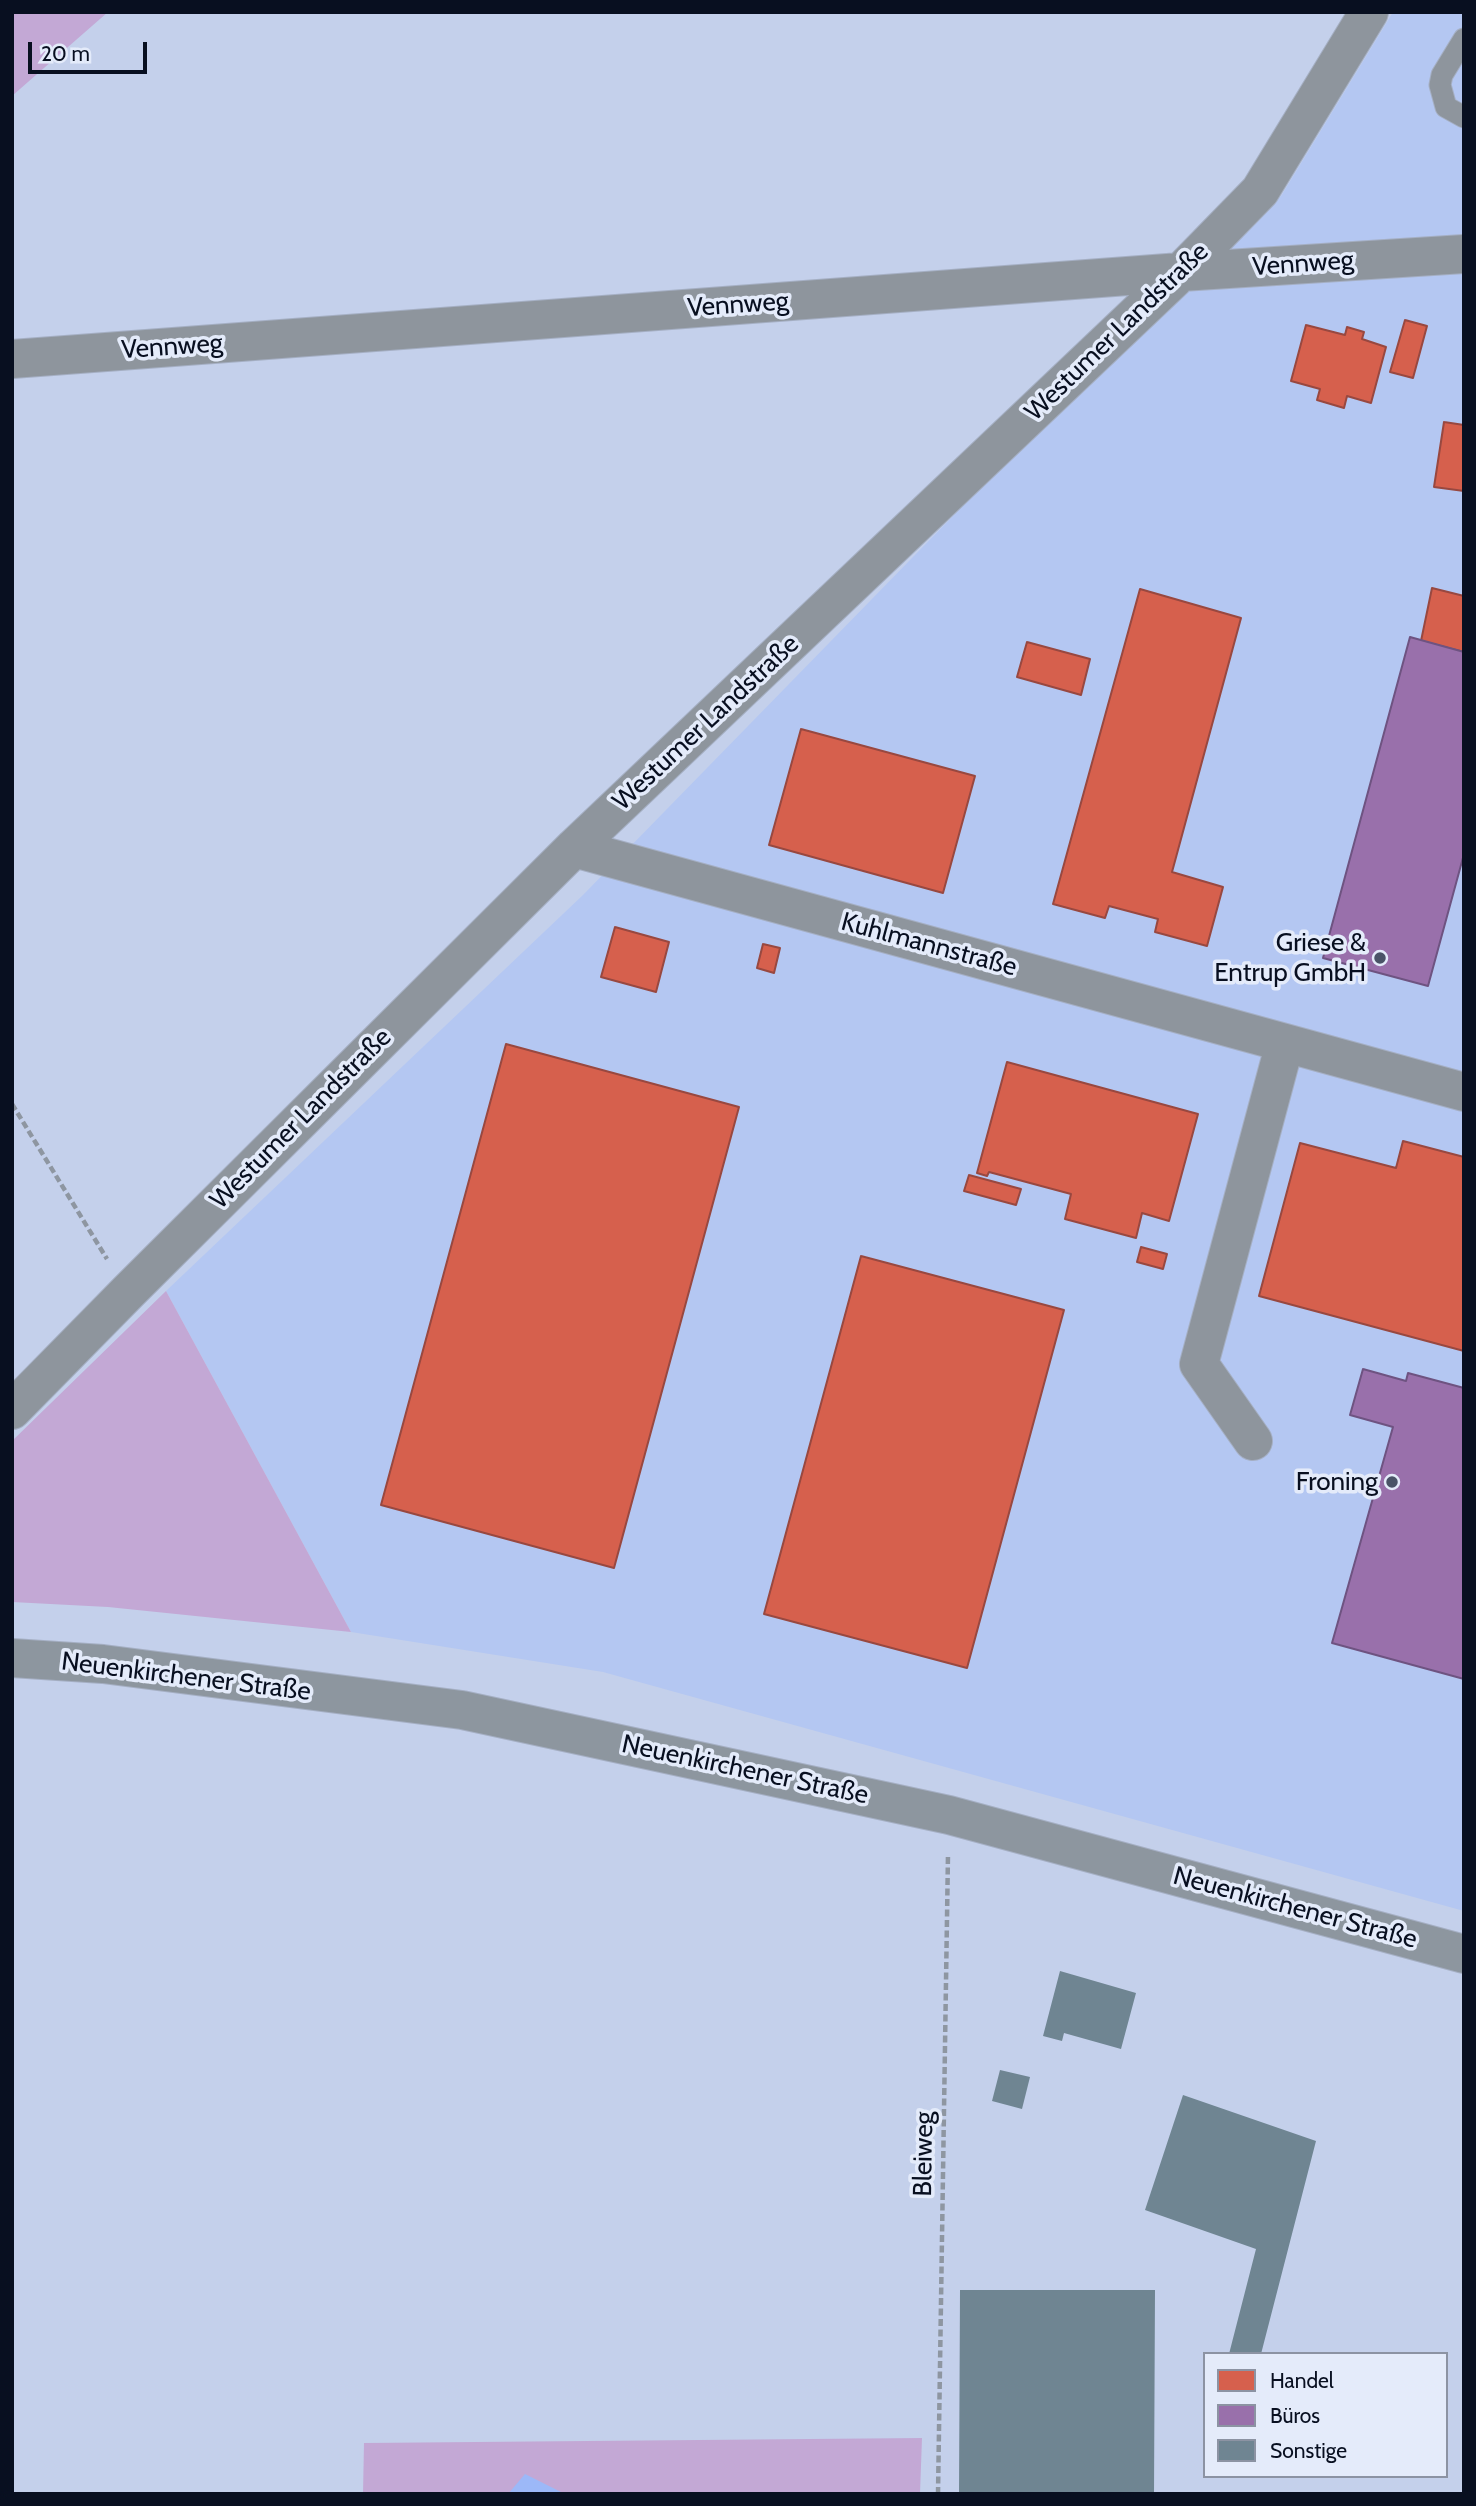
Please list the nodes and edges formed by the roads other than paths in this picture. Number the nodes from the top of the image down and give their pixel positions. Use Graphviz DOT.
graph roads {
  1 [pos="1369,12"];
  2 [pos="1464,39"];
  3 [pos="1464,117"];
  4 [pos="1464,254"];
  5 [pos="1181,272"];
  6 [pos="12,359"];
  7 [pos="574,848"];
  8 [pos="1285,1043"];
  9 [pos="1464,1092"];
  10 [pos="12,1410"];
  11 [pos="1253,1441"];
  12 [pos="12,1658"];
  13 [pos="1464,1954"];
  1 -- 5 [label="street, Westumer Landstraße"];
  2 -- 3 [label="lane"];
  4 -- 5 [label="street, Vennweg"];
  5 -- 6 [label="street, Vennweg"];
  5 -- 7 [label="street, Westumer Landstraße"];
  7 -- 8 [label="street, Kuhlmannstraße"];
  7 -- 10 [label="street, Westumer Landstraße"];
  8 -- 9 [label="street, Kuhlmannstraße"];
  8 -- 11 [label="street"];
  12 -- 13 [label="main road, Neuenkirchener Straße"];
}
